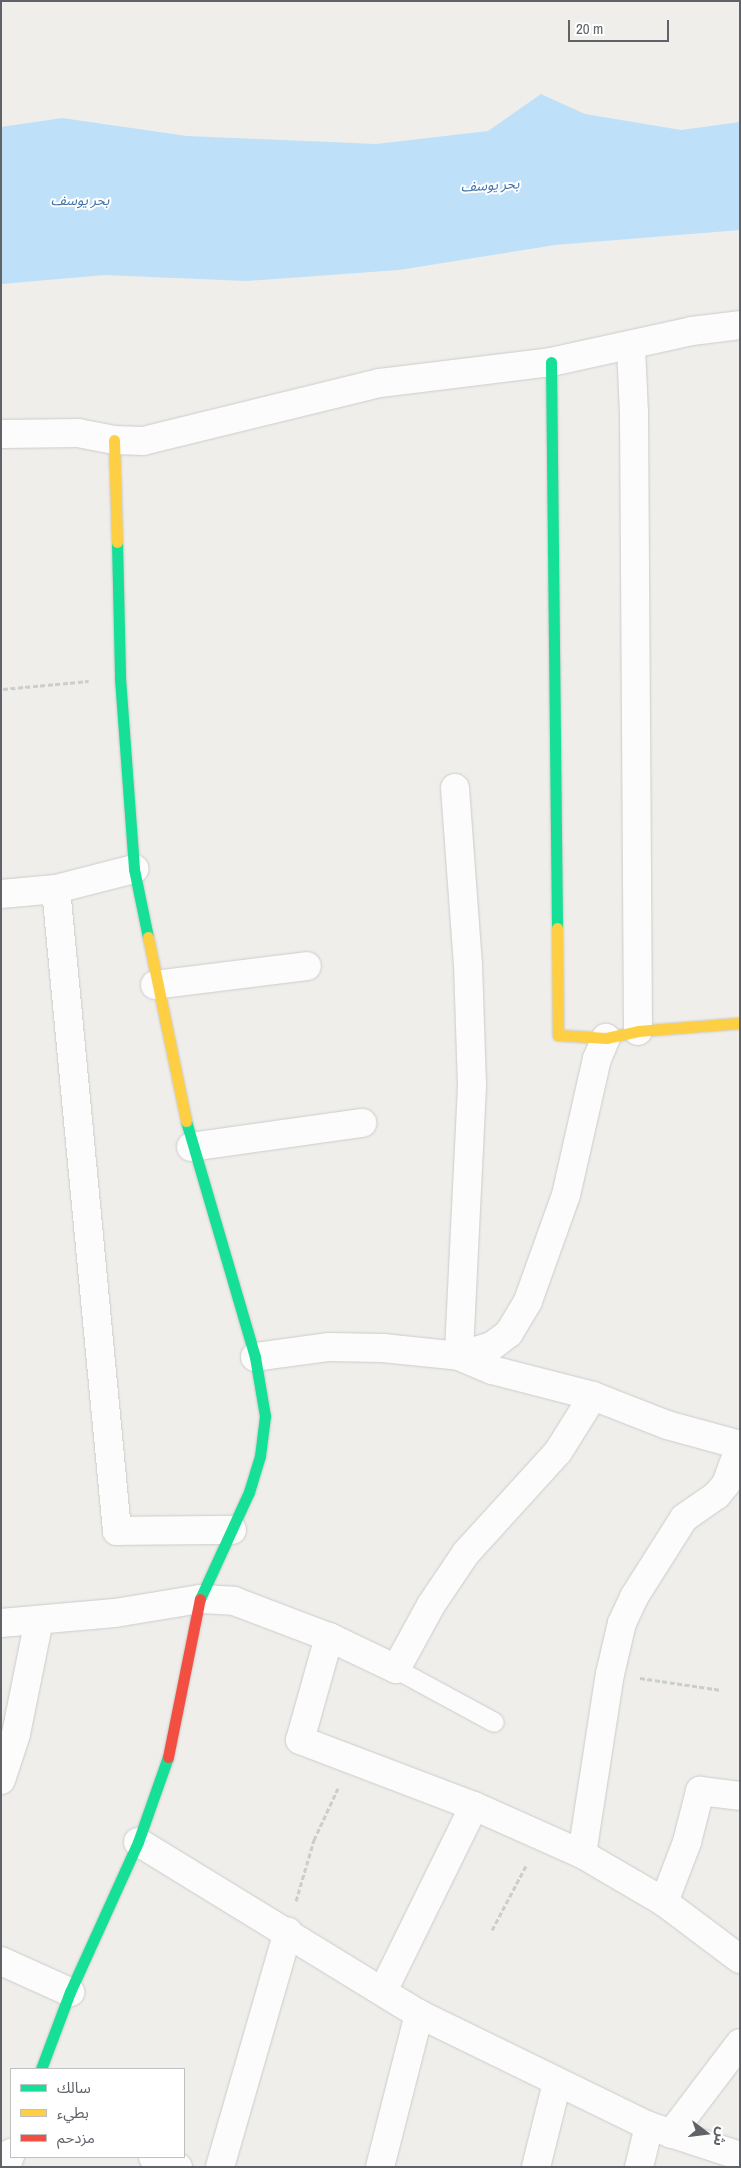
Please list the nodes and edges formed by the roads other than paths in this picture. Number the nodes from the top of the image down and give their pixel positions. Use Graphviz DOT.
graph roads {
  1 [pos="740,325"];
  2 [pos="631,346"];
  3 [pos="551,362"];
  4 [pos="1,434"];
  5 [pos="114,440"];
  6 [pos="455,788"];
  7 [pos="134,869"];
  8 [pos="56,889"];
  9 [pos="1,894"];
  10 [pos="307,966"];
  11 [pos="156,985"];
  12 [pos="740,1022"];
  13 [pos="638,1031"];
  14 [pos="606,1038"];
  15 [pos="362,1123"];
  16 [pos="191,1147"];
  17 [pos="255,1356"];
  18 [pos="460,1356"];
  19 [pos="593,1396"];
  20 [pos="740,1445"];
  21 [pos="232,1530"];
  22 [pos="200,1599"];
  23 [pos="39,1620"];
  24 [pos="1,1623"];
  25 [pos="329,1637"];
  26 [pos="396,1669"];
  27 [pos="494,1722"];
  28 [pos="1,1780"];
  29 [pos="740,1796"];
  30 [pos="474,1806"];
  31 [pos="138,1842"];
  32 [pos="582,1854"];
  33 [pos="664,1902"];
  34 [pos="288,1932"];
  35 [pos="740,1959"];
  36 [pos="1,1961"];
  37 [pos="383,1991"];
  38 [pos="70,1992"];
  39 [pos="419,2014"];
  40 [pos="740,2044"];
  41 [pos="41,2068"];
  42 [pos="557,2083"];
  43 [pos="660,2130"];
  44 [pos="156,2158"];
  45 [pos="734,2159"];
  46 [pos="1,2165"];
  47 [pos="6,2167"];
  48 [pos="178,2167"];
  49 [pos="220,2167"];
  50 [pos="380,2167"];
  51 [pos="536,2167"];
  52 [pos="639,2167"];
  1 -- 2 [label="street"];
  2 -- 3 [label="street"];
  2 -- 13 [label="street"];
  3 -- 5 [label="street"];
  3 -- 14 [label="street"];
  4 -- 5 [label="street"];
  5 -- 7 [label="street"];
  6 -- 18 [label="street"];
  7 -- 8 [label="street"];
  7 -- 11 [label="street"];
  8 -- 9 [label="street"];
  8 -- 21 [label="street"];
  10 -- 11 [label="street"];
  11 -- 16 [label="street"];
  12 -- 13 [label="street"];
  13 -- 14 [label="street"];
  14 -- 18 [label="street"];
  15 -- 16 [label="street"];
  16 -- 17 [label="street"];
  17 -- 18 [label="street"];
  17 -- 21 [label="street"];
  18 -- 19 [label="street"];
  19 -- 20 [label="street"];
  19 -- 26 [label="street"];
  20 -- 32 [label="street"];
  21 -- 22 [label="street"];
  22 -- 23 [label="street"];
  22 -- 25 [label="street"];
  22 -- 31 [label="street"];
  23 -- 24 [label="street"];
  23 -- 28 [label="street"];
  25 -- 26 [label="street"];
  25 -- 30 [label="street"];
  26 -- 27 [label="lane"];
  29 -- 33 [label="street"];
  30 -- 32 [label="street"];
  30 -- 37 [label="street"];
  31 -- 34 [label="street"];
  31 -- 38 [label="street"];
  32 -- 33 [label="street"];
  33 -- 35 [label="street"];
  34 -- 37 [label="street"];
  34 -- 49 [label="street"];
  36 -- 38 [label="street"];
  37 -- 39 [label="street"];
  38 -- 41 [label="street"];
  39 -- 42 [label="street"];
  39 -- 50 [label="street"];
  40 -- 43 [label="street"];
  42 -- 43 [label="street"];
  42 -- 51 [label="street"];
  43 -- 45 [label="street"];
  43 -- 52 [label="street"];
  44 -- 48 [label="street"];
  46 -- 47 [label="street"];
}
